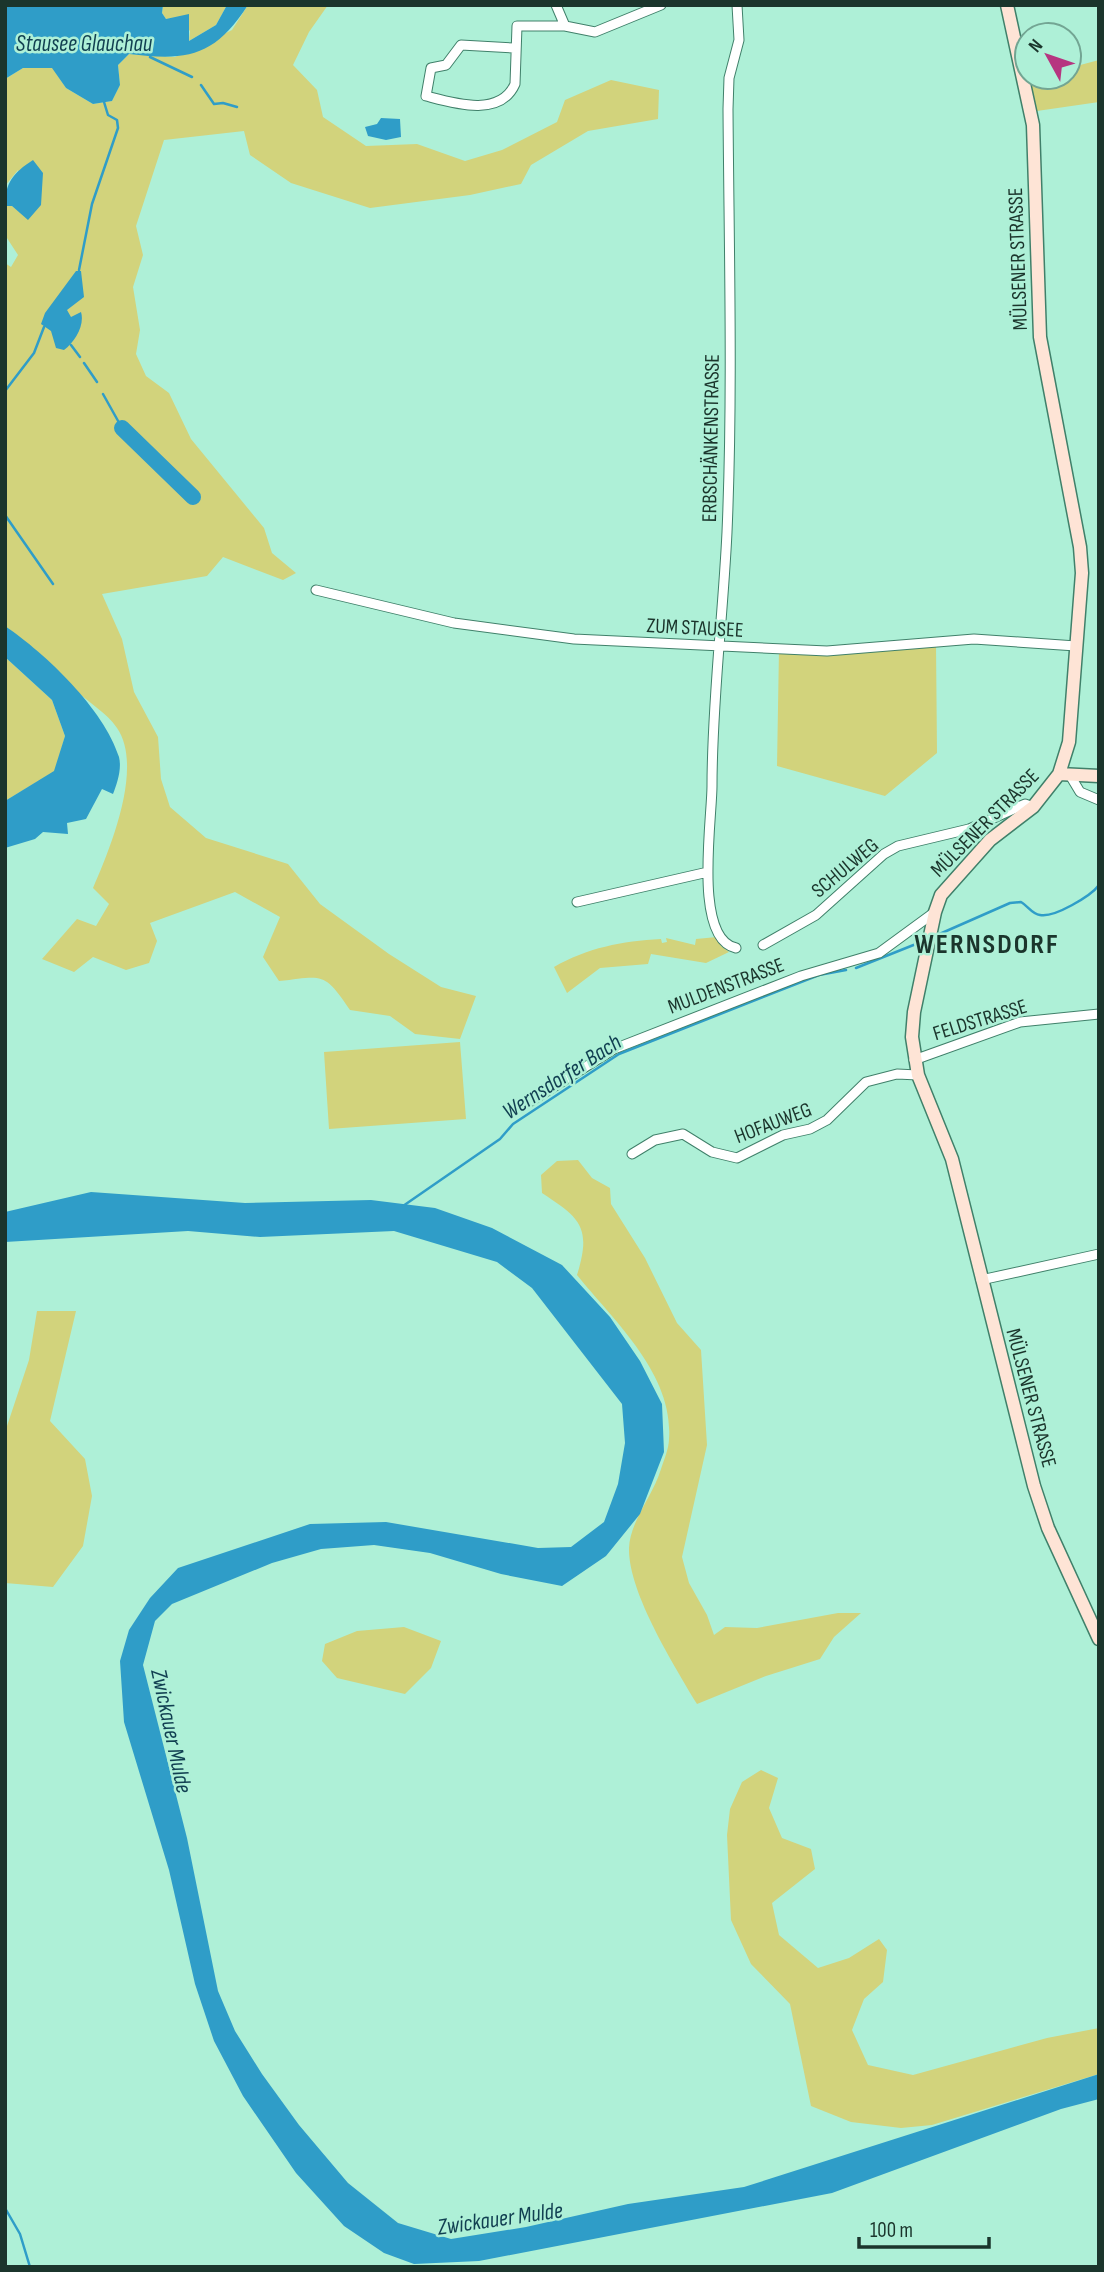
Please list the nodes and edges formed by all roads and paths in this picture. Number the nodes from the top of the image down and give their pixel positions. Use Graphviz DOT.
graph roads {
  1 [pos="556,5"];
  2 [pos="662,5"];
  3 [pos="737,5"];
  4 [pos="1007,5"];
  5 [pos="565,26"];
  6 [pos="514,48"];
  7 [pos="316,590"];
  8 [pos="1076,646"];
  9 [pos="721,647"];
  10 [pos="1065,775"];
  11 [pos="1099,776"];
  12 [pos="1099,800"];
  13 [pos="1033,807"];
  14 [pos="708,872"];
  15 [pos="577,902"];
  16 [pos="934,912"];
  17 [pos="763,945"];
  18 [pos="736,948"];
  19 [pos="1099,1014"];
  20 [pos="914,1059"];
  21 [pos="918,1075"];
  22 [pos="531,1101"];
  23 [pos="632,1154"];
  24 [pos="1099,1254"];
  25 [pos="981,1280"];
  26 [pos="1099,1639"];
  1 -- 5 [label="street"];
  2 -- 5 [label="street"];
  3 -- 9 [label="street, ERBSCHÄNKENSTRASSE"];
  4 -- 8 [label="street, MÜLSENER STRASSE"];
  5 -- 6 [label="street"];
  6 -- 6 [label="street"];
  7 -- 9 [label="street, ZUM STAUSEE"];
  8 -- 9 [label="street, ZUM STAUSEE"];
  8 -- 10 [label="street, MÜLSENER STRASSE"];
  9 -- 14 [label="street, ERBSCHÄNKENSTRASSE"];
  10 -- 11 [label="street"];
  10 -- 12 [label="street"];
  10 -- 13 [label="street, MÜLSENER STRASSE"];
  13 -- 16 [label="street, MÜLSENER STRASSE"];
  13 -- 17 [label="street, SCHULWEG"];
  14 -- 15 [label="street"];
  14 -- 18 [label="street, ERBSCHÄNKENSTRASSE"];
  16 -- 20 [label="street, MÜLSENER STRASSE"];
  16 -- 22 [label="street, MULDENSTRASSE"];
  19 -- 20 [label="street, FELDSTRASSE"];
  20 -- 21 [label="street, MÜLSENER STRASSE"];
  21 -- 23 [label="street, HOFAUWEG"];
  21 -- 25 [label="street, MÜLSENER STRASSE"];
  24 -- 25 [label="street"];
  25 -- 26 [label="street, MÜLSENER STRASSE"];
}
